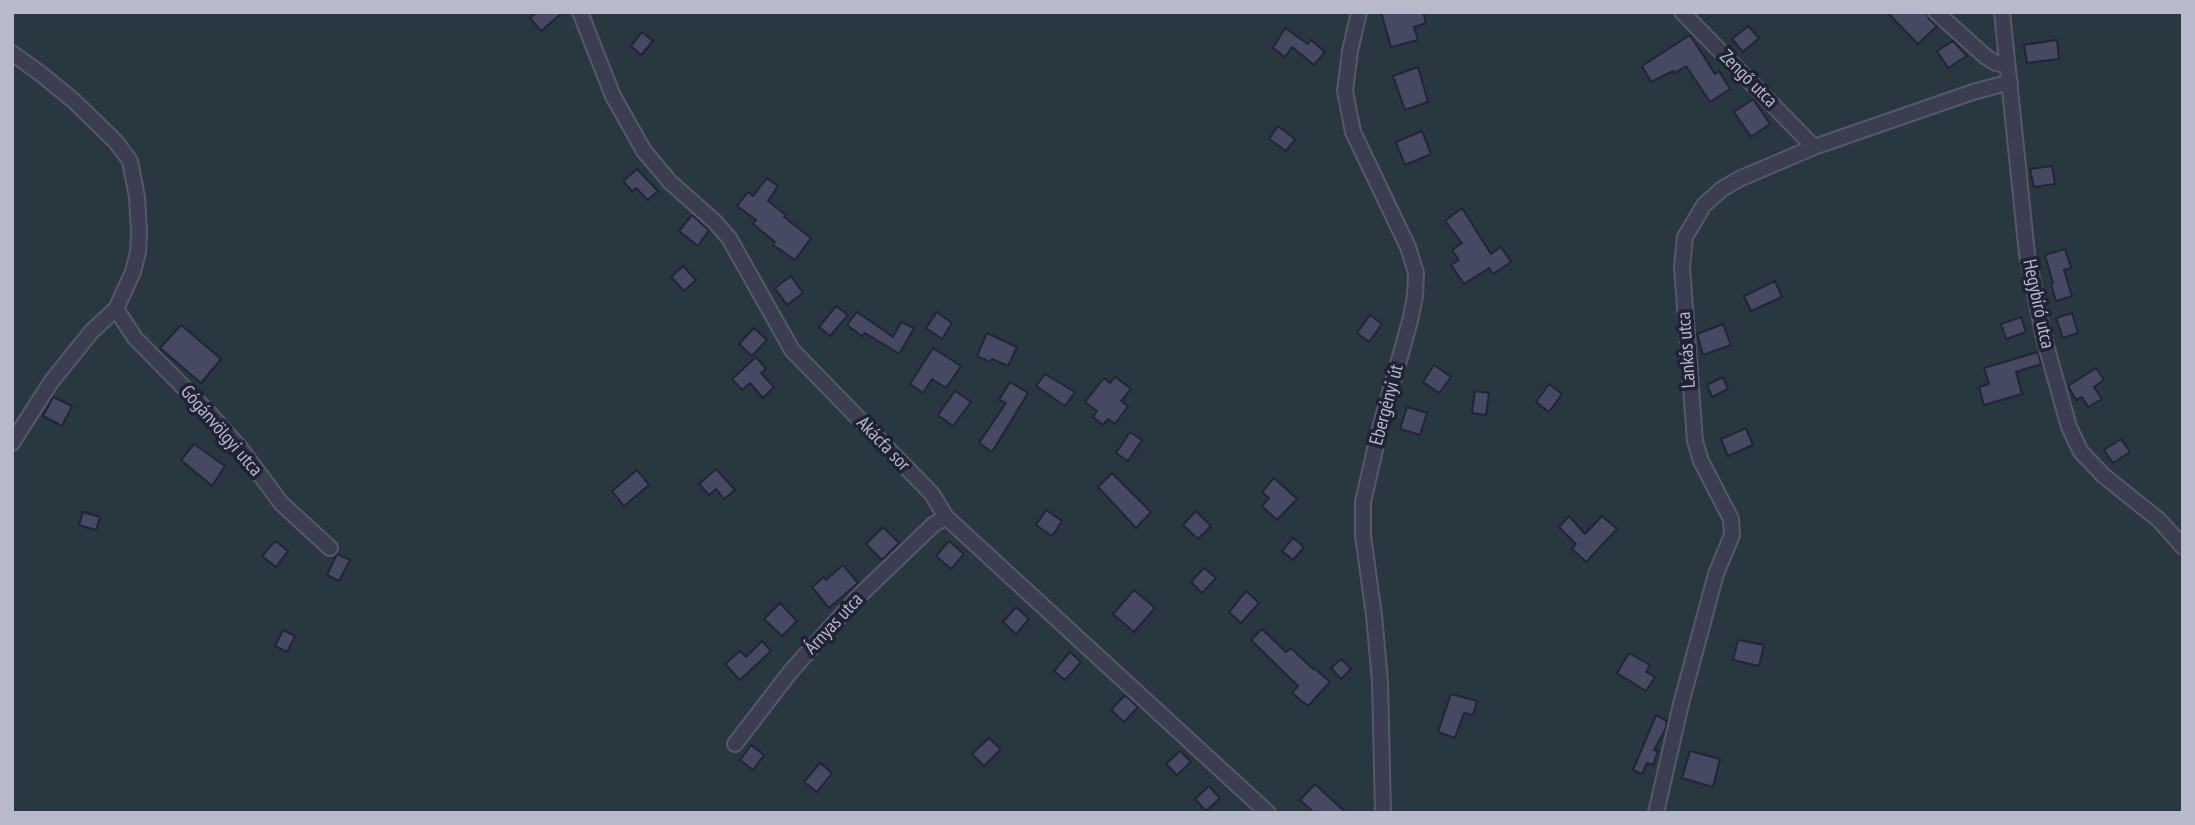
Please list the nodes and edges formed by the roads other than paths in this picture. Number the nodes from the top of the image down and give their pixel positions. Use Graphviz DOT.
graph roads {
  1 [pos="580,12"];
  2 [pos="1359,12"];
  3 [pos="1682,12"];
  4 [pos="1936,12"];
  5 [pos="2002,12"];
  6 [pos="12,53"];
  7 [pos="2007,65"];
  8 [pos="2010,82"];
  9 [pos="1814,147"];
  10 [pos="116,310"];
  11 [pos="12,443"];
  12 [pos="946,517"];
  13 [pos="2183,547"];
  14 [pos="330,548"];
  15 [pos="735,744"];
  16 [pos="1268,813"];
  17 [pos="1383,813"];
  18 [pos="1656,813"];
  1 -- 12 [label="street, Akácfa sor"];
  2 -- 17 [label="street, Ebergényi út"];
  3 -- 9 [label="street, Zengő utca"];
  4 -- 7 [label="street"];
  5 -- 7 [label="street, Hegybíró utca"];
  6 -- 10 [label="street"];
  7 -- 8 [label="street, Hegybíró utca"];
  8 -- 9 [label="street, Lankás utca"];
  8 -- 13 [label="street, Hegybíró utca"];
  9 -- 18 [label="street, Lankás utca"];
  10 -- 11 [label="street"];
  10 -- 14 [label="street, Gógánvölgyi utca"];
  12 -- 15 [label="street, Árnyas utca"];
  12 -- 16 [label="street, Akácfa sor"];
}
